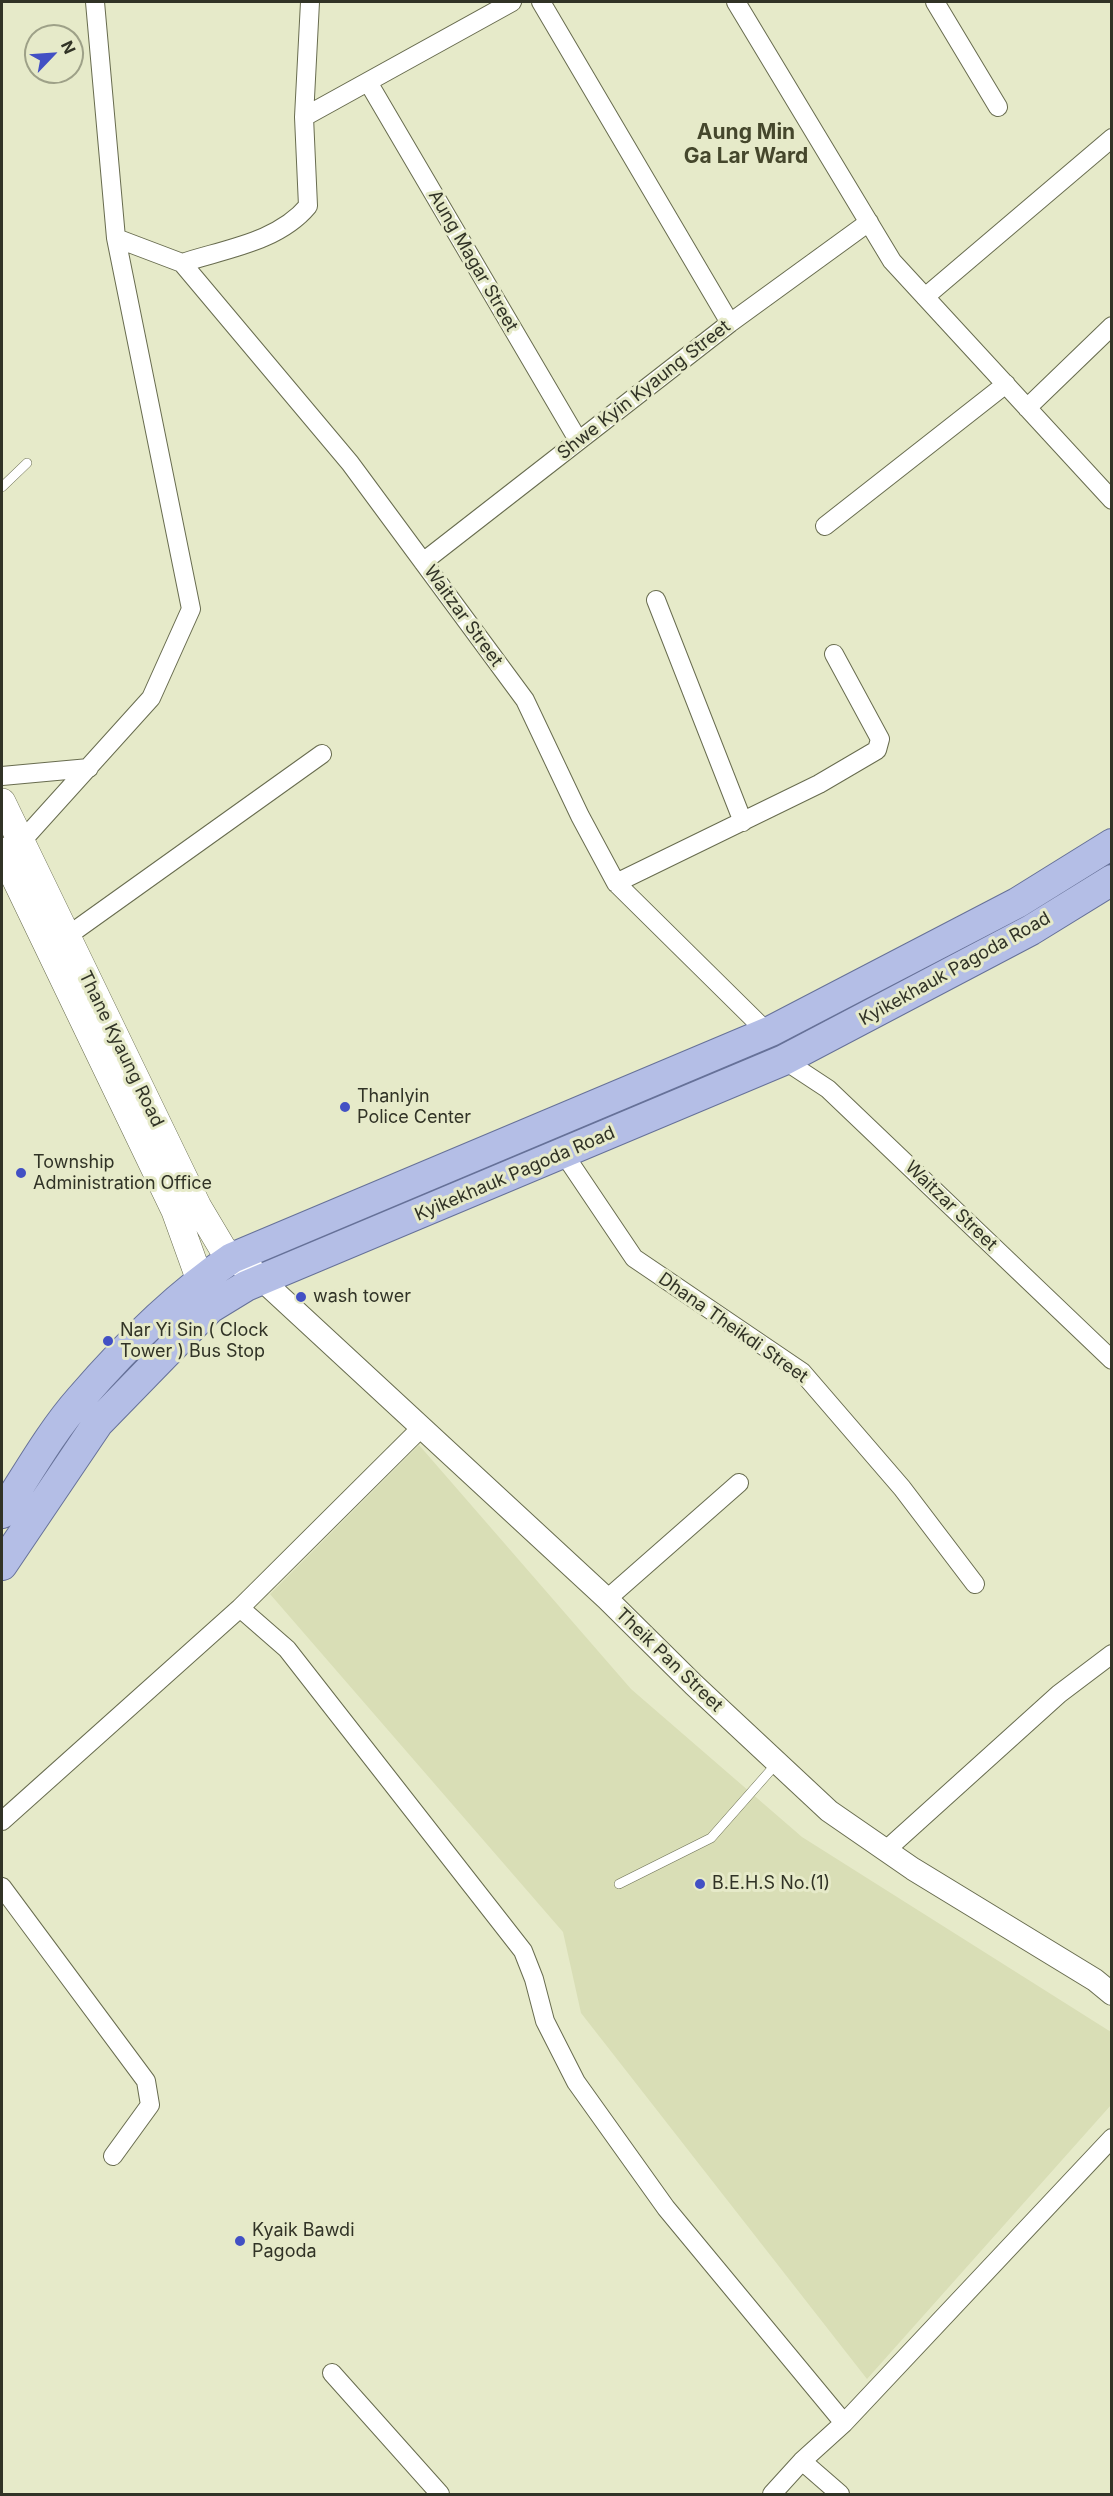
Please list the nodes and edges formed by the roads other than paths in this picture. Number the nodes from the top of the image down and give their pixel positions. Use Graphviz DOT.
graph roads {
  1 [pos="95,2"];
  2 [pos="309,2"];
  3 [pos="512,2"];
  4 [pos="541,2"];
  5 [pos="736,2"];
  6 [pos="934,2"];
  7 [pos="368,82"];
  8 [pos="999,107"];
  9 [pos="304,117"];
  10 [pos="1112,138"];
  11 [pos="868,222"];
  12 [pos="116,238"];
  13 [pos="182,263"];
  14 [pos="925,297"];
  15 [pos="730,322"];
  16 [pos="1112,326"];
  17 [pos="1005,384"];
  18 [pos="1027,408"];
  19 [pos="578,440"];
  20 [pos="27,463"];
  21 [pos="2,487"];
  22 [pos="1112,500"];
  23 [pos="825,526"];
  24 [pos="423,562"];
  25 [pos="656,600"];
  26 [pos="834,654"];
  27 [pos="322,754"];
  28 [pos="89,768"];
  29 [pos="2,776"];
  30 [pos="2,802"];
  31 [pos="743,822"];
  32 [pos="1112,844"];
  33 [pos="11,847"];
  34 [pos="1112,880"];
  35 [pos="616,883"];
  36 [pos="66,937"];
  37 [pos="768,1033"];
  38 [pos="784,1060"];
  39 [pos="564,1154"];
  40 [pos="232,1258"];
  41 [pos="200,1280"];
  42 [pos="262,1280"];
  43 [pos="210,1308"];
  44 [pos="1112,1360"];
  45 [pos="421,1428"];
  46 [pos="739,1483"];
  47 [pos="2,1513"];
  48 [pos="2,1563"];
  49 [pos="975,1584"];
  50 [pos="607,1599"];
  51 [pos="240,1608"];
  52 [pos="1112,1654"];
  53 [pos="777,1763"];
  54 [pos="2,1821"];
  55 [pos="885,1851"];
  56 [pos="619,1884"];
  57 [pos="2,1887"];
  58 [pos="1112,1994"];
  59 [pos="1112,2138"];
  60 [pos="113,2156"];
  61 [pos="332,2373"];
  62 [pos="844,2423"];
  63 [pos="802,2461"];
  64 [pos="440,2494"];
  65 [pos="772,2494"];
  66 [pos="840,2494"];
  1 -- 12 [label="street"];
  2 -- 9 [label="street"];
  3 -- 7 [label="street"];
  4 -- 15 [label="street"];
  5 -- 11 [label="street"];
  6 -- 8 [label="street"];
  7 -- 9 [label="street"];
  7 -- 19 [label="street, Aung Magar Street"];
  9 -- 13 [label="street"];
  10 -- 14 [label="street"];
  11 -- 14 [label="street"];
  11 -- 15 [label="street, Shwe Kyin Kyaung Street"];
  12 -- 13 [label="street, Waitzar Street"];
  12 -- 28 [label="street"];
  13 -- 24 [label="street, Waitzar Street"];
  14 -- 17 [label="street"];
  15 -- 19 [label="street, Shwe Kyin Kyaung Street"];
  16 -- 18 [label="street"];
  17 -- 18 [label="street"];
  17 -- 23 [label="street"];
  18 -- 22 [label="street"];
  19 -- 24 [label="street, Shwe Kyin Kyaung Street"];
  20 -- 21 [label="lane"];
  24 -- 35 [label="street, Waitzar Street"];
  25 -- 31 [label="street"];
  26 -- 31 [label="street"];
  27 -- 36 [label="street"];
  28 -- 29 [label="street"];
  28 -- 33 [label="street"];
  30 -- 33 [label="main road, Thane Kyaung Road"];
  31 -- 35 [label="street"];
  32 -- 37 [label="main road, Kyikekhauk Pagoda Road"];
  33 -- 36 [label="main road, Thane Kyaung Road"];
  33 -- 41 [label="main road, Thane Kyaung Road"];
  34 -- 38 [label="main road, Kyikekhauk Pagoda Road"];
  35 -- 37 [label="street, Waitzar Street"];
  36 -- 40 [label="main road, Thane Kyaung Road"];
  37 -- 40 [label="main road, Kyikekhauk Pagoda Road"];
  38 -- 39 [label="main road, Kyikekhauk Pagoda Road"];
  38 -- 44 [label="street, Waitzar Street"];
  39 -- 42 [label="main road, Kyikekhauk Pagoda Road"];
  39 -- 49 [label="street, Dhana Theikdi Street"];
  40 -- 41 [label="main road, Kyikekhauk Pagoda Road"];
  40 -- 42 [label="main road, Thane Kyaung Road"];
  41 -- 43 [label="main road, Thane Kyaung Road"];
  41 -- 47 [label="main road, Kyikekhauk Pagoda Road"];
  42 -- 43 [label="main road, Kyikekhauk Pagoda Road"];
  42 -- 45 [label="street, Theik Pan Street"];
  43 -- 48 [label="main road, Kyikekhauk Pagoda Road"];
  45 -- 50 [label="street, Theik Pan Street"];
  45 -- 51 [label="street"];
  46 -- 50 [label="street"];
  50 -- 53 [label="street, Theik Pan Street"];
  51 -- 54 [label="street"];
  51 -- 62 [label="street"];
  52 -- 55 [label="street"];
  53 -- 55 [label="street, Theik Pan Street"];
  53 -- 56 [label="lane"];
  55 -- 58 [label="street, Theik Pan Street"];
  57 -- 60 [label="street"];
  59 -- 62 [label="street"];
  61 -- 64 [label="street"];
  62 -- 63 [label="street"];
  63 -- 65 [label="street"];
  63 -- 66 [label="street"];
}
